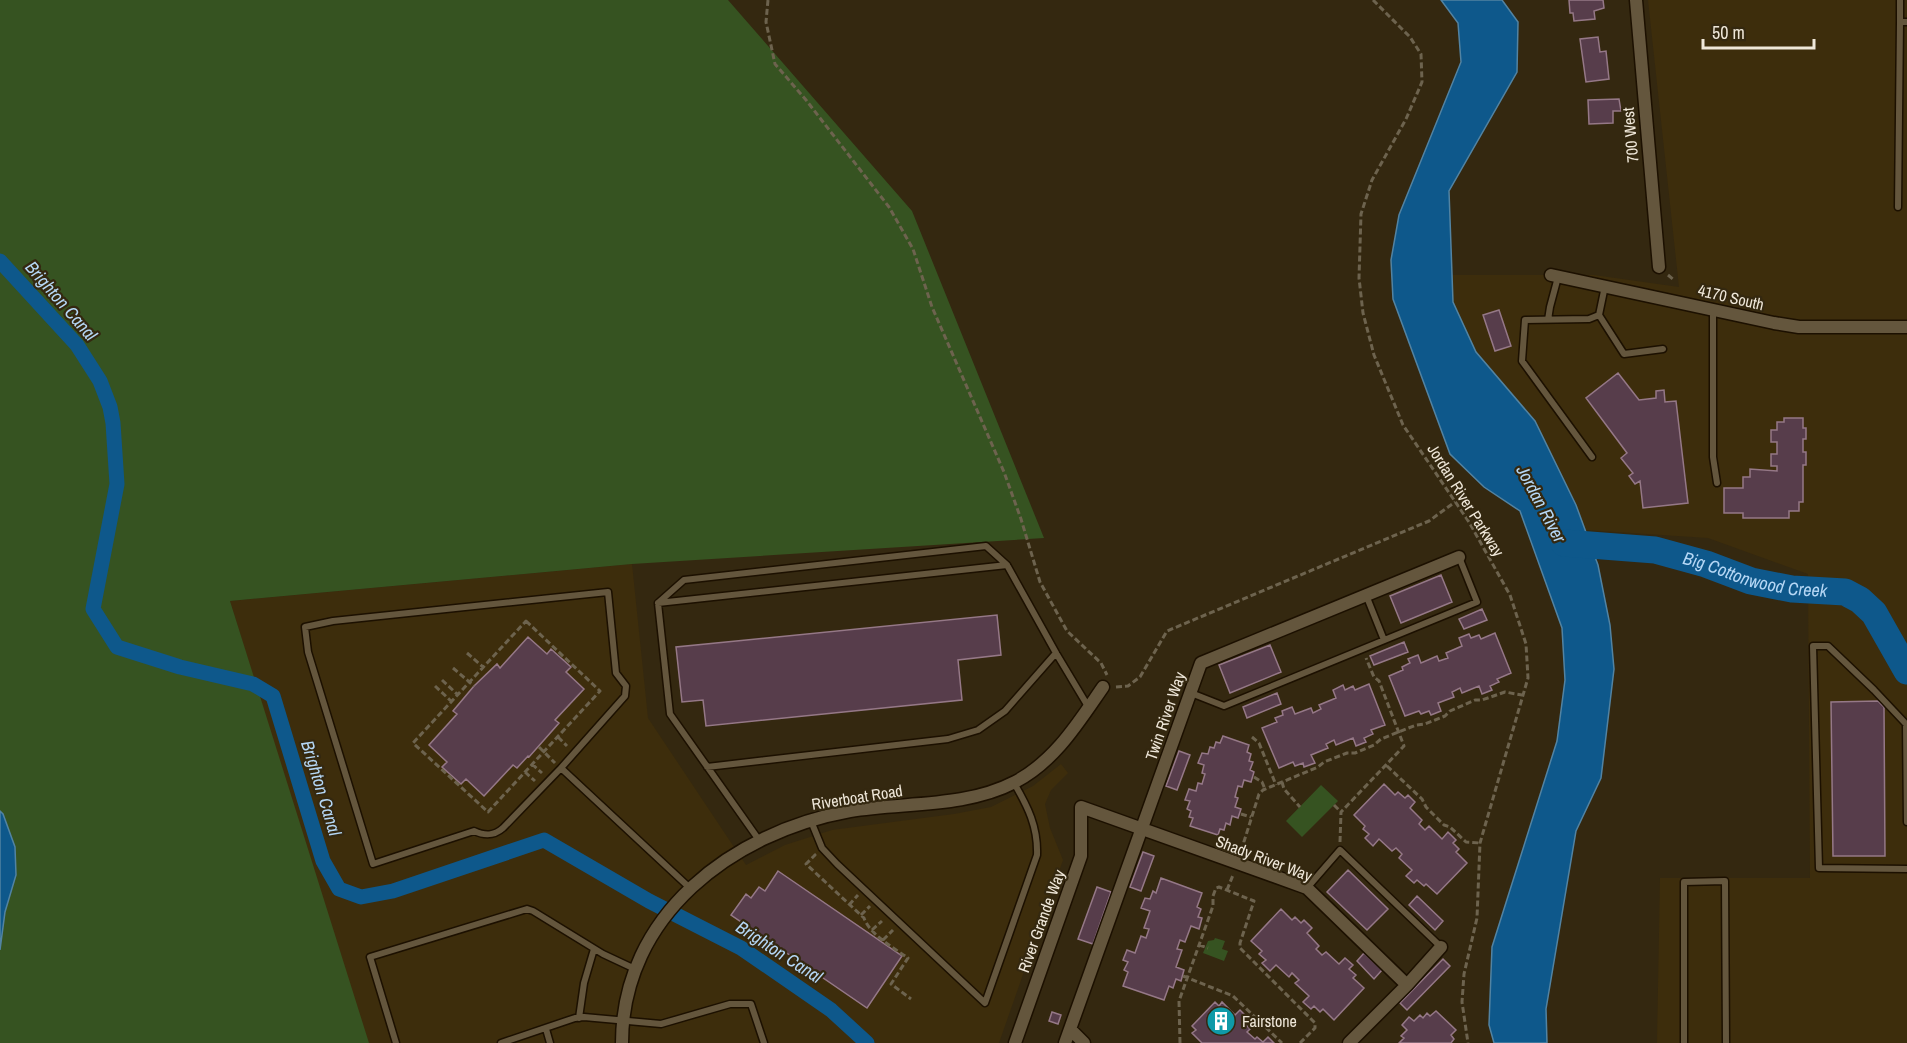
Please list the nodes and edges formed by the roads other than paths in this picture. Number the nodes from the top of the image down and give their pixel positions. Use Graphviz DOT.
graph roads {
  1 [pos="1636,0"];
  2 [pos="1900,0"];
  3 [pos="1903,22"];
  4 [pos="1898,207"];
  5 [pos="1659,267"];
  6 [pos="1555,276"];
  7 [pos="1605,286"];
  8 [pos="1713,309"];
  9 [pos="1599,315"];
  10 [pos="1548,320"];
  11 [pos="1907,327"];
  12 [pos="1663,350"];
  13 [pos="1592,457"];
  14 [pos="1717,483"];
  15 [pos="1459,557"];
  16 [pos="1007,565"];
  17 [pos="1366,595"];
  18 [pos="658,603"];
  19 [pos="1384,640"];
  20 [pos="1056,653"];
  21 [pos="1103,687"];
  22 [pos="1190,693"];
  23 [pos="1089,708"];
  24 [pos="1906,724"];
  25 [pos="707,767"];
  26 [pos="561,768"];
  27 [pos="1014,783"];
  28 [pos="1081,807"];
  29 [pos="811,820"];
  30 [pos="1907,822"];
  31 [pos="1142,830"];
  32 [pos="759,840"];
  33 [pos="1907,869"];
  34 [pos="1307,888"];
  35 [pos="691,889"];
  36 [pos="1441,947"];
  37 [pos="594,949"];
  38 [pos="635,969"];
  39 [pos="1407,985"];
  40 [pos="579,1018"];
  41 [pos="622,1021"];
  42 [pos="546,1029"];
  43 [pos="1070,1029"];
  44 [pos="396,1043"];
  45 [pos="501,1043"];
  46 [pos="550,1043"];
  47 [pos="622,1043"];
  48 [pos="764,1043"];
  49 [pos="1015,1043"];
  50 [pos="1065,1043"];
  51 [pos="1084,1043"];
  52 [pos="1349,1043"];
  53 [pos="1684,1043"];
  54 [pos="1726,1043"];
  1 -- 5 [label="street, 700 West"];
  2 -- 3 [label="lane"];
  3 -- 4 [label="lane"];
  6 -- 7 [label="street, 4170 South"];
  6 -- 10 [label="lane"];
  7 -- 8 [label="street, 4170 South"];
  7 -- 9 [label="lane"];
  8 -- 11 [label="street, 4170 South"];
  8 -- 14 [label="lane"];
  9 -- 10 [label="lane"];
  9 -- 12 [label="lane"];
  10 -- 13 [label="lane"];
  15 -- 17 [label="street, Twin River Way"];
  15 -- 19 [label="lane"];
  16 -- 18 [label="lane"];
  16 -- 18 [label="lane"];
  16 -- 20 [label="lane"];
  17 -- 19 [label="lane"];
  17 -- 22 [label="street, Twin River Way"];
  18 -- 25 [label="lane"];
  19 -- 22 [label="lane"];
  20 -- 23 [label="lane"];
  20 -- 25 [label="lane"];
  21 -- 23 [label="street, Riverboat Road"];
  22 -- 31 [label="street, Twin River Way"];
  23 -- 27 [label="street, Riverboat Road"];
  24 -- 30 [label="lane"];
  24 -- 33 [label="lane"];
  25 -- 32 [label="lane"];
  26 -- 26 [label="lane"];
  26 -- 35 [label="lane"];
  27 -- 29 [label="street, Riverboat Road"];
  27 -- 29 [label="lane"];
  28 -- 31 [label="street, Shady River Way"];
  28 -- 49 [label="street, River Grande Way"];
  29 -- 32 [label="street, Riverboat Road"];
  31 -- 34 [label="street, Shady River Way"];
  31 -- 43 [label="street, Twin River Way"];
  32 -- 35 [label="street, Riverboat Road"];
  34 -- 36 [label="lane"];
  34 -- 39 [label="street, Shady River Way"];
  35 -- 38 [label="street, Riverboat Road"];
  36 -- 39 [label="street"];
  37 -- 38 [label="lane"];
  37 -- 40 [label="lane"];
  37 -- 44 [label="lane"];
  38 -- 41 [label="street, Riverboat Road"];
  39 -- 52 [label="street"];
  40 -- 41 [label="lane"];
  40 -- 42 [label="lane"];
  41 -- 47 [label="street, Riverboat Road"];
  41 -- 48 [label="lane"];
  42 -- 45 [label="lane"];
  42 -- 46 [label="lane"];
  43 -- 50 [label="street, Twin River Way"];
  43 -- 51 [label="street"];
  53 -- 54 [label="lane"];
}
